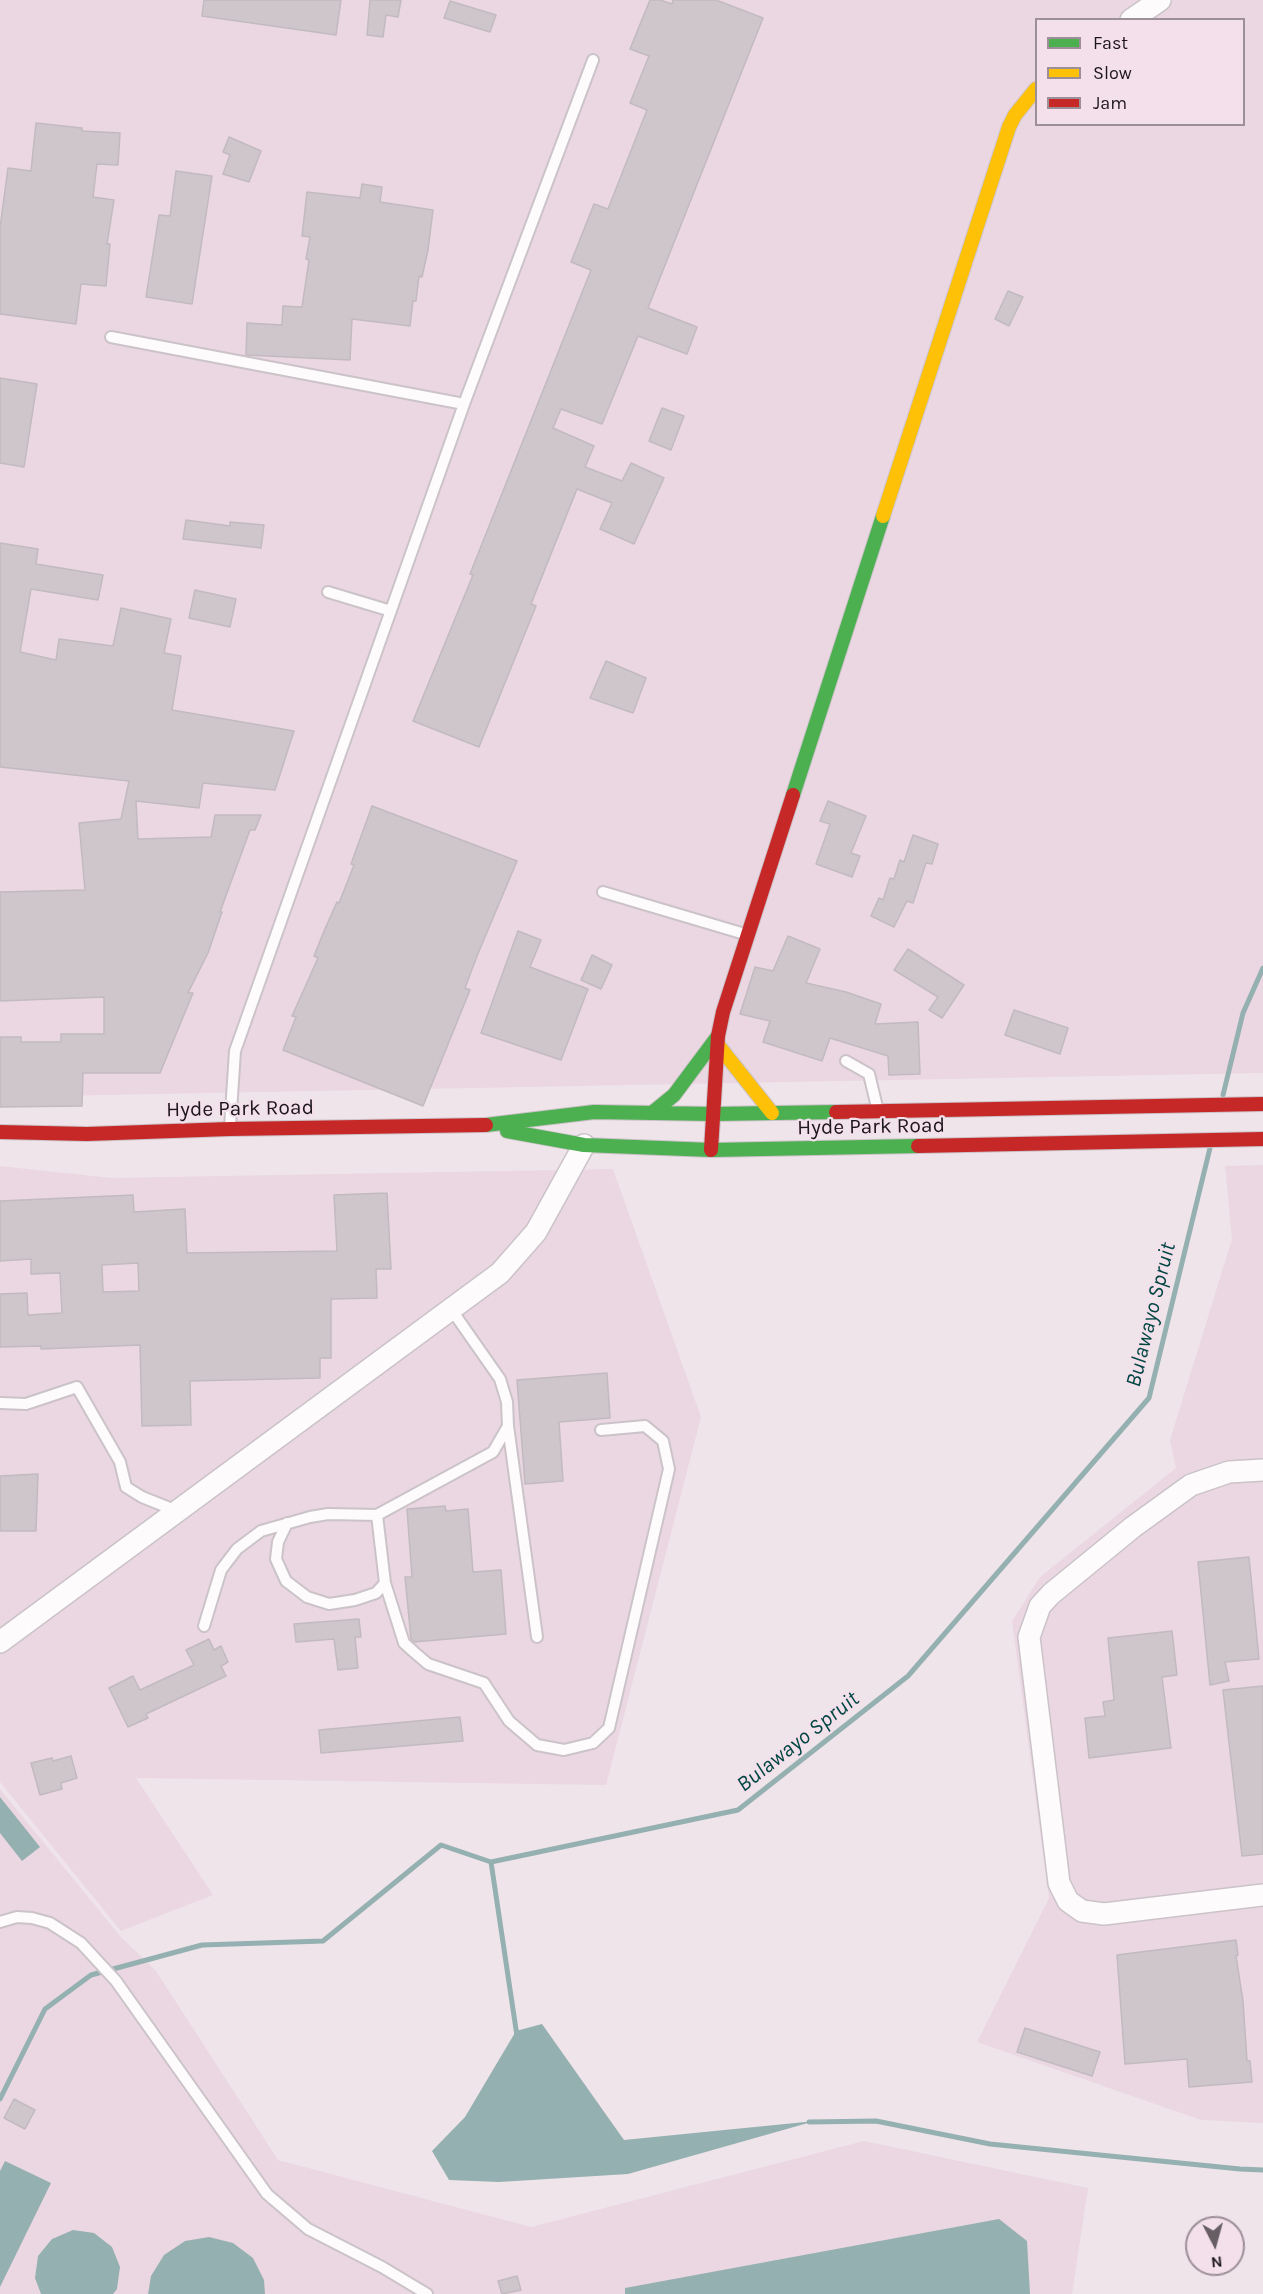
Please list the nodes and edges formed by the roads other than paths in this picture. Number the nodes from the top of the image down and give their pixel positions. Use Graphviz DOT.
graph roads {
  1 [pos="1160,0"];
  2 [pos="1134,18"];
  3 [pos="593,60"];
  4 [pos="1035,90"];
  5 [pos="111,337"];
  6 [pos="464,404"];
  7 [pos="328,592"];
  8 [pos="391,611"];
  9 [pos="603,892"];
  10 [pos="748,935"];
  11 [pos="718,1040"];
  12 [pos="846,1061"];
  13 [pos="1263,1104"];
  14 [pos="878,1111"];
  15 [pos="859,1112"];
  16 [pos="652,1113"];
  17 [pos="772,1113"];
  18 [pos="714,1114"];
  19 [pos="481,1126"];
  20 [pos="230,1129"];
  21 [pos="0,1132"];
  22 [pos="1263,1139"];
  23 [pos="584,1145"];
  24 [pos="861,1148"];
  25 [pos="711,1150"];
  26 [pos="451,1309"];
  27 [pos="0,1403"];
  28 [pos="508,1426"];
  29 [pos="601,1430"];
  30 [pos="1263,1470"];
  31 [pos="177,1511"];
  32 [pos="377,1515"];
  33 [pos="287,1523"];
  34 [pos="385,1583"];
  35 [pos="204,1626"];
  36 [pos="537,1637"];
  37 [pos="0,1642"];
  38 [pos="1263,1895"];
  39 [pos="0,1922"];
  40 [pos="427,2294"];
  1 -- 2 [label="street"];
  3 -- 6 [label="lane"];
  4 -- 10 [label="street"];
  5 -- 6 [label="lane"];
  6 -- 8 [label="lane"];
  7 -- 8 [label="lane"];
  8 -- 20 [label="lane"];
  9 -- 10 [label="lane"];
  10 -- 11 [label="street"];
  11 -- 16 [label="street"];
  11 -- 17 [label="street"];
  11 -- 18 [label="street"];
  12 -- 14 [label="lane"];
  13 -- 14 [label="street, Hyde Park Road"];
  14 -- 15 [label="street, Hyde Park Road"];
  15 -- 17 [label="street, Hyde Park Road"];
  15 -- 24 [label="street"];
  16 -- 18 [label="street, Hyde Park Road"];
  16 -- 19 [label="street, Hyde Park Road"];
  17 -- 18 [label="street, Hyde Park Road"];
  18 -- 25 [label="street"];
  19 -- 20 [label="street, Hyde Park Road"];
  19 -- 23 [label="street, Hyde Park Road"];
  20 -- 21 [label="street, Hyde Park Road"];
  22 -- 24 [label="street, Hyde Park Road"];
  23 -- 25 [label="street, Hyde Park Road"];
  23 -- 26 [label="street"];
  24 -- 25 [label="street, Hyde Park Road"];
  26 -- 28 [label="lane"];
  26 -- 31 [label="street"];
  27 -- 31 [label="lane"];
  28 -- 32 [label="lane"];
  28 -- 36 [label="lane"];
  29 -- 34 [label="lane"];
  30 -- 38 [label="street"];
  31 -- 37 [label="street"];
  32 -- 33 [label="lane"];
  32 -- 34 [label="lane"];
  33 -- 34 [label="lane"];
  33 -- 35 [label="lane"];
  39 -- 40 [label="lane"];
}
